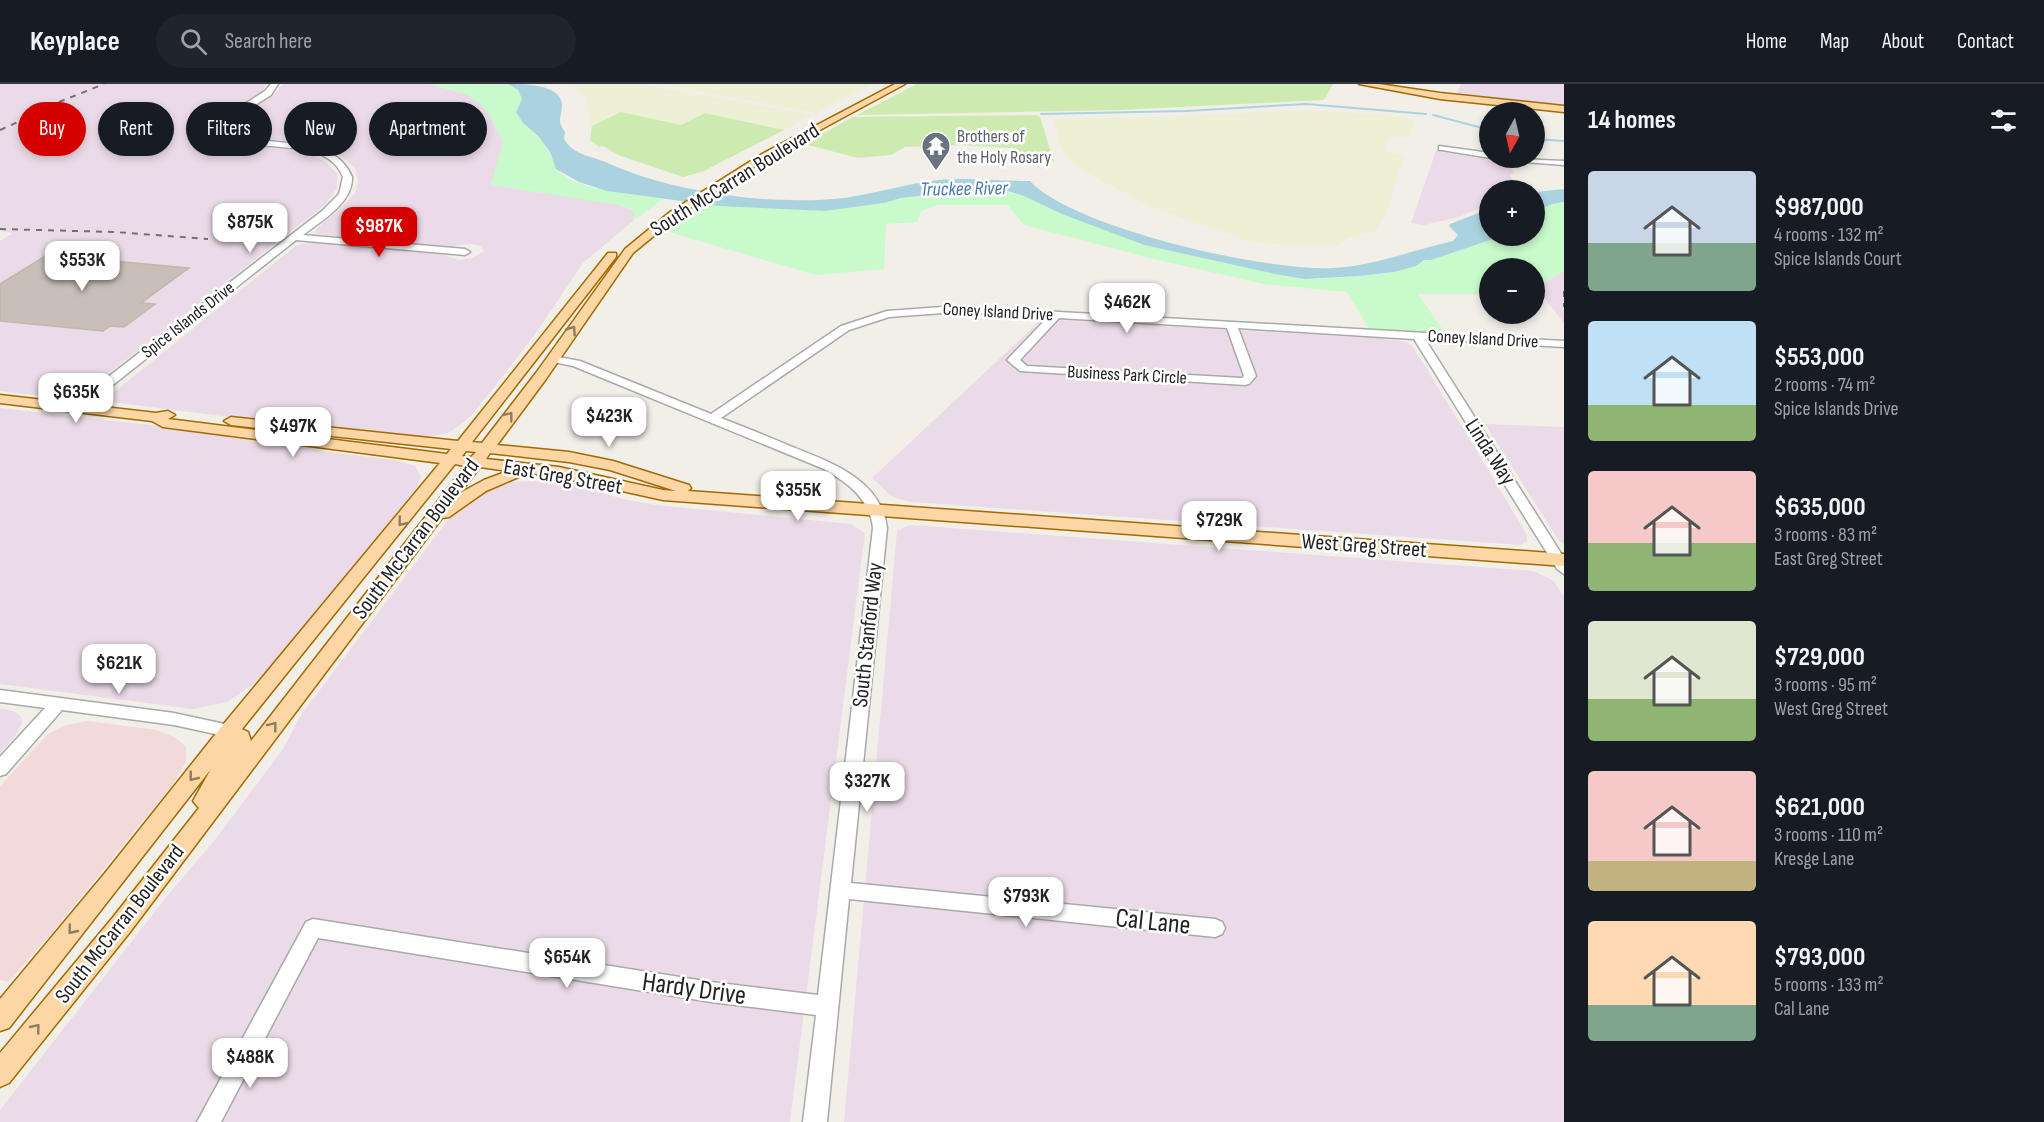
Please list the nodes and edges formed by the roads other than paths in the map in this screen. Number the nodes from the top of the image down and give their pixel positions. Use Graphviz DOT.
graph roads {
  1 [pos="275,84"];
  2 [pos="888,84"];
  3 [pos="901,84"];
  4 [pos="1363,84"];
  5 [pos="1564,109"];
  6 [pos="802,131"];
  7 [pos="1442,148"];
  8 [pos="1479,154"];
  9 [pos="1545,162"];
  10 [pos="1564,163"];
  11 [pos="676,209"];
  12 [pos="295,237"];
  13 [pos="465,252"];
  14 [pos="1056,315"];
  15 [pos="1231,325"];
  16 [pos="1417,335"];
  17 [pos="1564,344"];
  18 [pos="553,358"];
  19 [pos="525,366"];
  20 [pos="0,399"];
  21 [pos="76,408"];
  22 [pos="156,417"];
  23 [pos="713,418"];
  24 [pos="285,427"];
  25 [pos="202,429"];
  26 [pos="396,438"];
  27 [pos="462,445"];
  28 [pos="485,448"];
  29 [pos="384,452"];
  30 [pos="451,460"];
  31 [pos="473,462"];
  32 [pos="534,469"];
  33 [pos="723,498"];
  34 [pos="418,501"];
  35 [pos="877,510"];
  36 [pos="427,525"];
  37 [pos="1562,563"];
  38 [pos="0,696"];
  39 [pos="58,704"];
  40 [pos="229,731"];
  41 [pos="0,769"];
  42 [pos="169,862"];
  43 [pos="840,890"];
  44 [pos="1215,928"];
  45 [pos="827,1006"];
  46 [pos="0,1019"];
  47 [pos="0,1074"];
  48 [pos="209,1122"];
  49 [pos="815,1122"];
  1 -- 12 [label="street, Spice Islands Drive"];
  2 -- 6 [label="main road, South McCarran Boulevard"];
  3 -- 6 [label="main road, South McCarran Boulevard"];
  4 -- 5 [label="main road"];
  6 -- 11 [label="main road, South McCarran Boulevard"];
  7 -- 8 [label="street"];
  9 -- 10 [label="street"];
  18 -- 11 [label="main road, South McCarran Boulevard, one-way"];
  11 -- 19 [label="main road, South McCarran Boulevard"];
  12 -- 13 [label="street"];
  12 -- 21 [label="street, Spice Islands Drive"];
  14 -- 15 [label="street, Coney Island Drive"];
  14 -- 15 [label="street, Business Park Circle"];
  14 -- 23 [label="street, Coney Island Drive"];
  15 -- 16 [label="street, Coney Island Drive"];
  16 -- 17 [label="street, Coney Island Drive"];
  16 -- 37 [label="street, Linda Way"];
  18 -- 23 [label="street"];
  28 -- 18 [label="main road, South McCarran Boulevard, one-way"];
  19 -- 26 [label="main road"];
  19 -- 27 [label="main road, South McCarran Boulevard"];
  20 -- 21 [label="main road, East Greg Street"];
  21 -- 22 [label="main road, East Greg Street"];
  22 -- 24 [label="main road, East Greg Street"];
  22 -- 25 [label="main road, East Greg Street"];
  23 -- 35 [label="street"];
  24 -- 25 [label="main road"];
  24 -- 26 [label="main road, East Greg Street"];
  25 -- 29 [label="main road, East Greg Street"];
  26 -- 27 [label="main road, East Greg Street"];
  27 -- 28 [label="main road, East Greg Street"];
  27 -- 30 [label="main road, South McCarran Boulevard"];
  28 -- 31 [label="main road, South McCarran Boulevard"];
  28 -- 33 [label="main road, East Greg Street"];
  29 -- 30 [label="main road, East Greg Street"];
  29 -- 34 [label="main road"];
  30 -- 31 [label="main road, East Greg Street"];
  30 -- 34 [label="main road, South McCarran Boulevard"];
  31 -- 32 [label="main road, East Greg Street"];
  31 -- 36 [label="main road, South McCarran Boulevard"];
  32 -- 33 [label="main road, East Greg Street"];
  32 -- 36 [label="main road"];
  33 -- 35 [label="main road, East Greg Street"];
  34 -- 40 [label="main road, South McCarran Boulevard, one-way"];
  35 -- 37 [label="main road, West Greg Street"];
  35 -- 43 [label="street, South Stanford Way"];
  42 -- 36 [label="main road, South McCarran Boulevard, one-way"];
  38 -- 39 [label="street"];
  39 -- 40 [label="street"];
  39 -- 41 [label="street"];
  40 -- 42 [label="main road"];
  40 -- 46 [label="main road, South McCarran Boulevard, one-way"];
  47 -- 42 [label="main road, South McCarran Boulevard, one-way"];
  43 -- 44 [label="street, Cal Lane"];
  43 -- 45 [label="street, South Stanford Way"];
  45 -- 48 [label="street, Hardy Drive"];
  45 -- 49 [label="street, South Stanford Way"];
}
